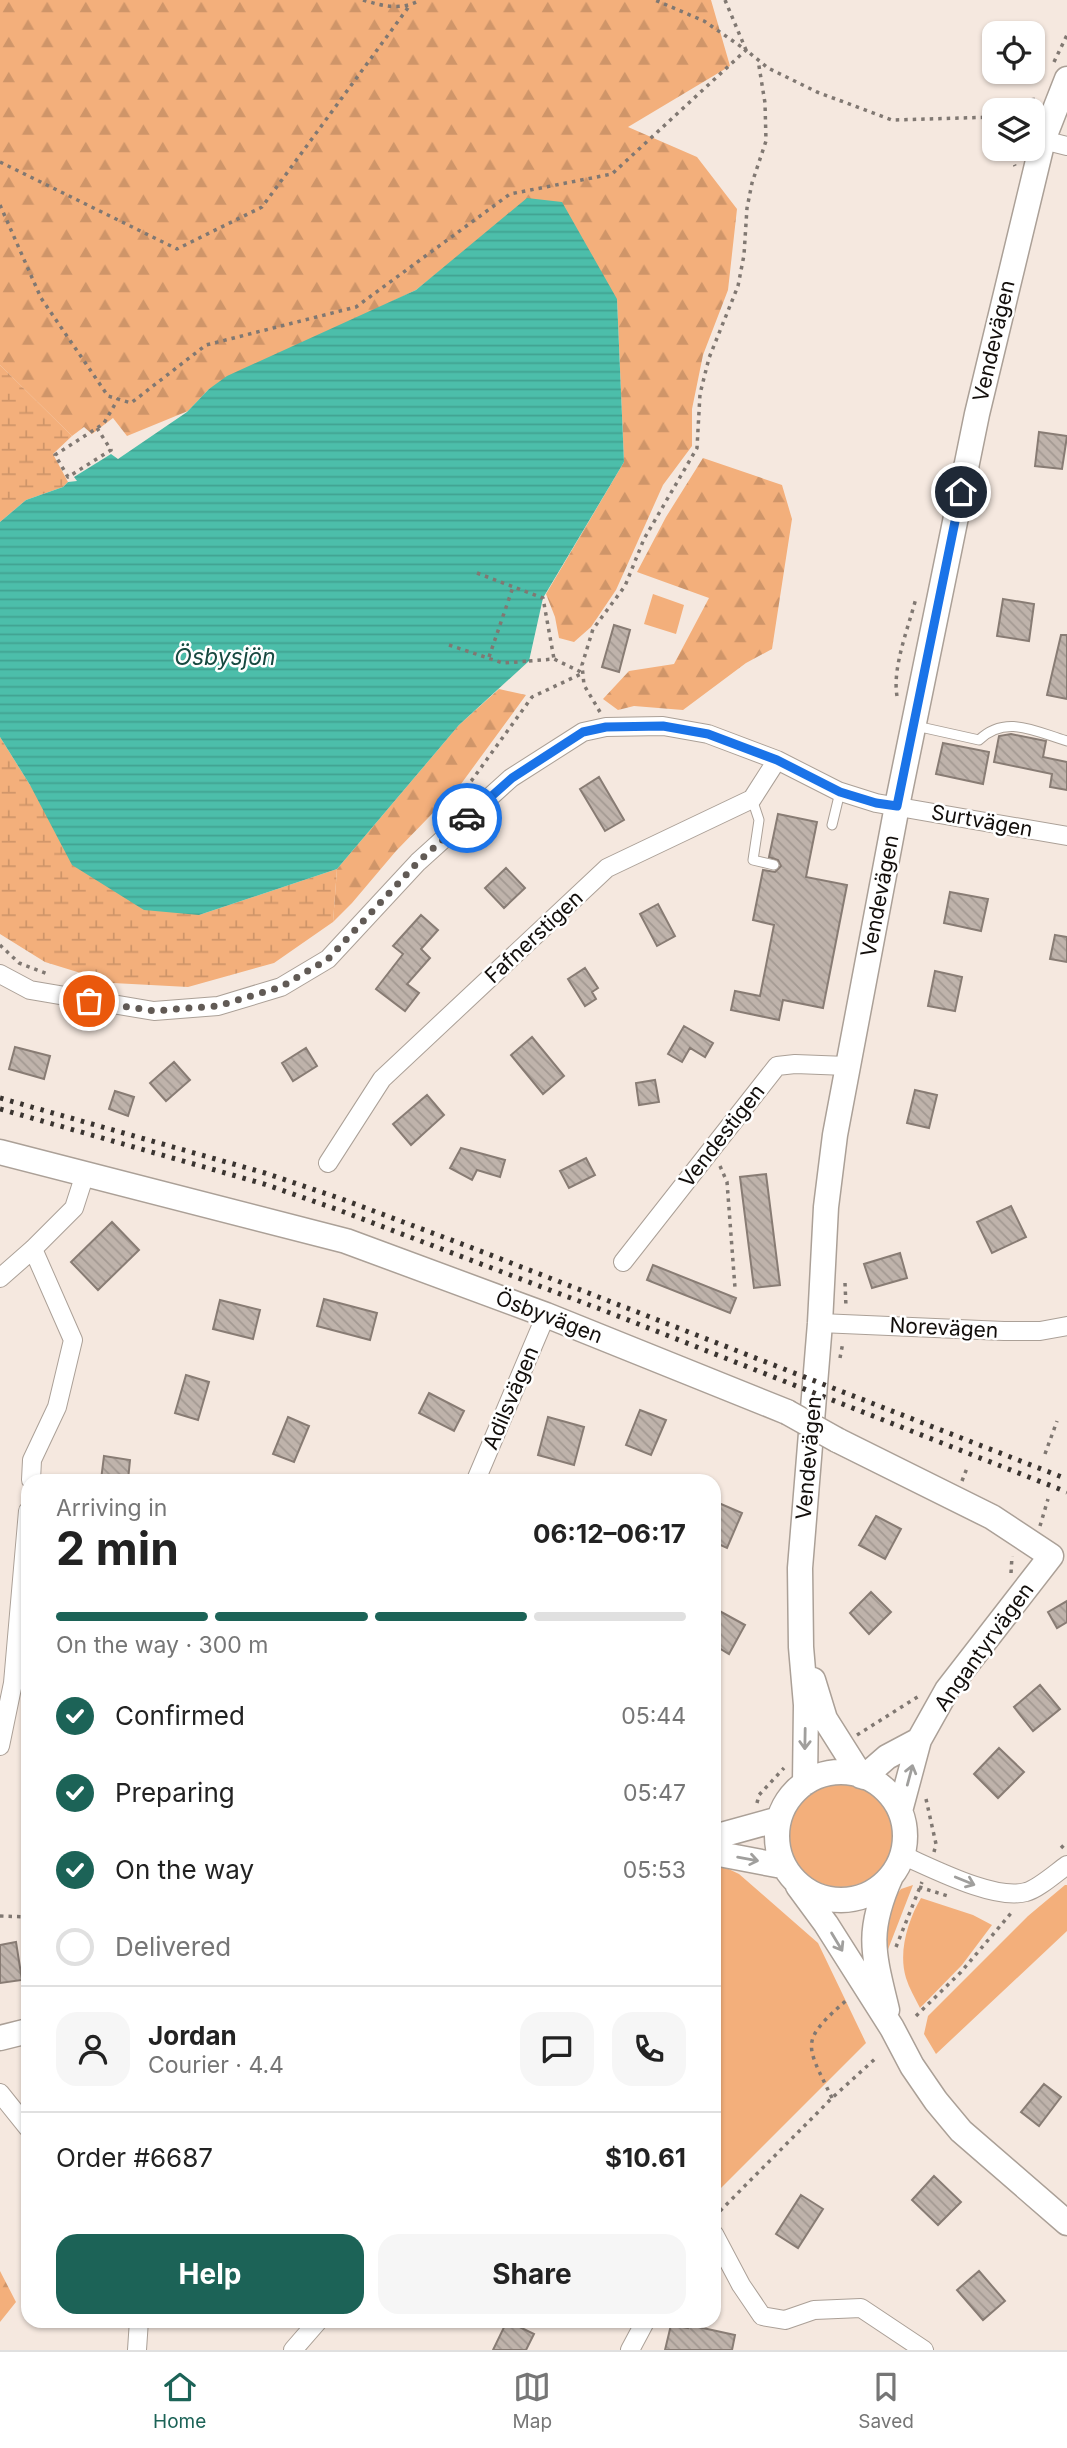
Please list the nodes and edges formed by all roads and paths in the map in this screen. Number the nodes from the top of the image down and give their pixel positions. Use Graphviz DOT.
graph roads {
  1 [pos="363,0"];
  2 [pos="420,0"];
  3 [pos="655,0"];
  4 [pos="725,0"];
  5 [pos="410,5"];
  6 [pos="746,50"];
  7 [pos="758,60"];
  8 [pos="1067,79"];
  9 [pos="982,117"];
  10 [pos="1045,135"];
  11 [pos="1045,140"];
  12 [pos="1067,146"];
  13 [pos="1012,161"];
  14 [pos="1038,161"];
  15 [pos="0,162"];
  16 [pos="1016,171"];
  17 [pos="0,205"];
  18 [pos="118,399"];
  19 [pos="97,428"];
  20 [pos="477,573"];
  21 [pos="513,587"];
  22 [pos="449,645"];
  23 [pos="489,657"];
  24 [pos="554,659"];
  25 [pos="583,673"];
  26 [pos="914,725"];
  27 [pos="606,727"];
  28 [pos="1067,741"];
  29 [pos="777,760"];
  30 [pos="840,792"];
  31 [pos="752,799"];
  32 [pos="897,806"];
  33 [pos="832,825"];
  34 [pos="430,826"];
  35 [pos="1067,836"];
  36 [pos="774,865"];
  37 [pos="0,945"];
  38 [pos="0,974"];
  39 [pos="49,975"];
  40 [pos="847,1066"];
  41 [pos="713,1147"];
  42 [pos="0,1152"];
  43 [pos="328,1163"];
  44 [pos="85,1174"];
  45 [pos="33,1249"];
  46 [pos="623,1262"];
  47 [pos="844,1274"];
  48 [pos="0,1278"];
  49 [pos="735,1288"];
  50 [pos="546,1315"];
  51 [pos="820,1323"];
  52 [pos="847,1324"];
  53 [pos="1067,1326"];
  54 [pos="839,1363"];
  55 [pos="1057,1421"];
  56 [pos="1045,1454"];
  57 [pos="31,1474"];
  58 [pos="479,1474"];
  59 [pos="1012,1553"];
  60 [pos="1059,1559"];
  61 [pos="1011,1575"];
  62 [pos="21,1591"];
  63 [pos="802,1647"];
  64 [pos="927,1691"];
  65 [pos="849,1736"];
  66 [pos="919,1740"];
  67 [pos="0,1746"];
  68 [pos="887,1757"];
  69 [pos="862,1777"];
  70 [pos="910,1777"];
  71 [pos="805,1783"];
  72 [pos="900,1811"];
  73 [pos="779,1819"];
  74 [pos="721,1834"];
  75 [pos="1067,1842"];
  76 [pos="721,1854"];
  77 [pos="1062,1858"];
  78 [pos="897,1864"];
  79 [pos="782,1866"];
  80 [pos="929,1867"];
  81 [pos="798,1886"];
  82 [pos="1027,1892"];
  83 [pos="0,1916"];
  84 [pos="21,1917"];
  85 [pos="896,1948"];
  86 [pos="853,1995"];
  87 [pos="916,2016"];
  88 [pos="892,2028"];
  89 [pos="21,2033"];
  90 [pos="0,2038"];
  91 [pos="876,2059"];
  92 [pos="0,2093"];
  93 [pos="832,2098"];
  94 [pos="21,2119"];
  95 [pos="721,2210"];
  96 [pos="1067,2223"];
  97 [pos="721,2247"];
  98 [pos="138,2328"];
  99 [pos="312,2328"];
  100 [pos="642,2328"];
  101 [pos="137,2350"];
  102 [pos="293,2350"];
  103 [pos="630,2350"];
  104 [pos="924,2350"];
  1 -- 5 [label="path"];
  2 -- 5 [label="path"];
  3 -- 6 [label="path"];
  4 -- 6 [label="path"];
  5 -- 15 [label="path"];
  6 -- 7 [label="path"];
  6 -- 18 [label="path"];
  7 -- 9 [label="path"];
  7 -- 25 [label="path"];
  8 -- 10 [label="street, Vendevägen"];
  11 -- 12 [label="street"];
  13 -- 16 [label="path"];
  14 -- 26 [label="street, Vendevägen"];
  17 -- 18 [label="path"];
  18 -- 19 [label="path"];
  19 -- 19 [label="path"];
  20 -- 21 [label="path"];
  21 -- 23 [label="path"];
  21 -- 24 [label="path"];
  22 -- 23 [label="path"];
  23 -- 24 [label="path"];
  24 -- 25 [label="path"];
  25 -- 27 [label="path"];
  25 -- 34 [label="path"];
  26 -- 28 [label="lane"];
  26 -- 32 [label="street, Vendevägen"];
  27 -- 29 [label="street, Surtvägen"];
  27 -- 38 [label="street, Surtvägen"];
  29 -- 30 [label="street, Surtvägen"];
  29 -- 31 [label="street"];
  30 -- 32 [label="street, Surtvägen"];
  30 -- 33 [label="lane"];
  31 -- 36 [label="lane"];
  31 -- 43 [label="street, Fafnerstigen"];
  32 -- 35 [label="street, Surtvägen"];
  32 -- 40 [label="street, Vendevägen"];
  37 -- 39 [label="path"];
  40 -- 41 [label="street, Vendestigen"];
  40 -- 51 [label="street, Vendevägen"];
  41 -- 46 [label="street, Vendestigen"];
  41 -- 49 [label="path"];
  42 -- 44 [label="street, Ösbyvägen"];
  44 -- 45 [label="street"];
  44 -- 50 [label="street, Ösbyvägen"];
  45 -- 48 [label="street"];
  45 -- 57 [label="street"];
  47 -- 52 [label="path"];
  50 -- 58 [label="street, Adilsvägen"];
  50 -- 60 [label="street, Ösbyvägen, bridge"];
  51 -- 52 [label="street, Norevägen"];
  51 -- 63 [label="street, Vendevägen"];
  52 -- 53 [label="street, Norevägen"];
  52 -- 54 [label="path"];
  55 -- 56 [label="path"];
  59 -- 61 [label="path"];
  60 -- 66 [label="street, Angantyrvägen"];
  62 -- 67 [label="street"];
  63 -- 65 [label="street, Vendevägen"];
  63 -- 71 [label="street, Vendevägen, one-way"];
  64 -- 65 [label="path"];
  65 -- 68 [label="path"];
  65 -- 69 [label="street, Vendevägen"];
  66 -- 68 [label="street"];
  70 -- 66 [label="street, Angantyrvägen, one-way"];
  68 -- 69 [label="street"];
  69 -- 71 [label="street"];
  69 -- 72 [label="street"];
  70 -- 72 [label="street, Angantyrvägen"];
  70 -- 80 [label="path"];
  71 -- 73 [label="street"];
  72 -- 78 [label="street"];
  73 -- 74 [label="street"];
  73 -- 79 [label="street"];
  75 -- 77 [label="path"];
  76 -- 79 [label="street, one-way"];
  77 -- 82 [label="street"];
  78 -- 80 [label="street"];
  78 -- 81 [label="street"];
  78 -- 88 [label="street"];
  79 -- 81 [label="street"];
  80 -- 82 [label="street, one-way"];
  80 -- 85 [label="path"];
  81 -- 88 [label="street, one-way"];
  82 -- 87 [label="path"];
  83 -- 84 [label="path"];
  86 -- 93 [label="path"];
  88 -- 96 [label="street"];
  89 -- 90 [label="street"];
  91 -- 93 [label="path"];
  92 -- 94 [label="street"];
  93 -- 95 [label="path"];
  97 -- 104 [label="street"];
  98 -- 101 [label="street"];
  99 -- 102 [label="street"];
  100 -- 103 [label="street"];
}
